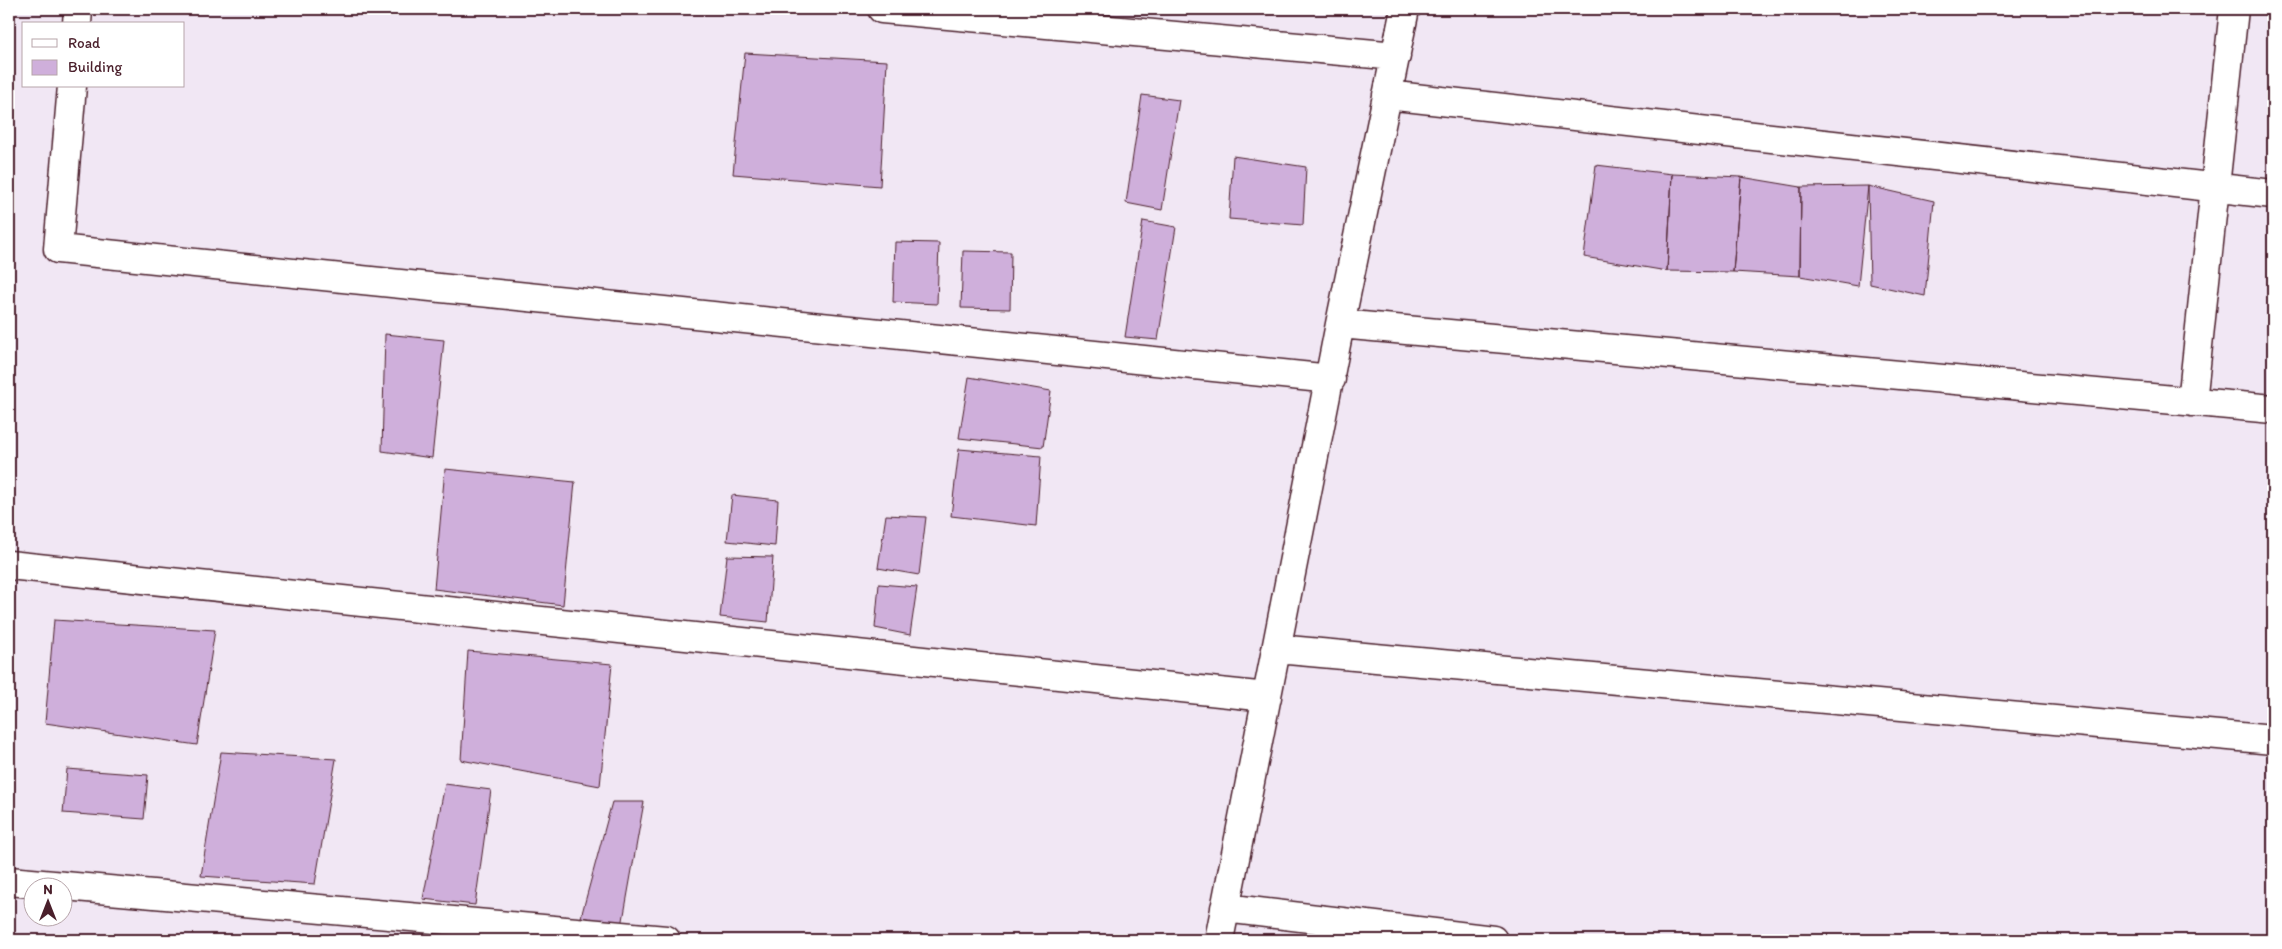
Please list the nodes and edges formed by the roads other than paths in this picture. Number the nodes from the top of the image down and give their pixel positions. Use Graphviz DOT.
graph roads {
  1 [pos="78,9"];
  2 [pos="882,9"];
  3 [pos="1405,9"];
  4 [pos="2234,9"];
  5 [pos="77,22"];
  6 [pos="1396,56"];
  7 [pos="72,88"];
  8 [pos="1387,95"];
  9 [pos="2214,187"];
  10 [pos="2273,194"];
  11 [pos="1340,324"];
  12 [pos="1331,380"];
  13 [pos="2192,402"];
  14 [pos="2273,409"];
  15 [pos="9,565"];
  16 [pos="1277,649"];
  17 [pos="1267,697"];
  18 [pos="2273,740"];
  19 [pos="9,881"];
  20 [pos="1225,908"];
  21 [pos="666,940"];
  22 [pos="1218,940"];
  23 [pos="1493,940"];
  1 -- 5 [label="street"];
  2 -- 6 [label="street"];
  3 -- 6 [label="street"];
  4 -- 9 [label="street"];
  6 -- 8 [label="street"];
  7 -- 12 [label="street"];
  8 -- 9 [label="street"];
  8 -- 11 [label="street"];
  9 -- 10 [label="street"];
  9 -- 13 [label="street"];
  11 -- 12 [label="street"];
  11 -- 13 [label="street"];
  12 -- 16 [label="street"];
  13 -- 14 [label="street"];
  15 -- 17 [label="street"];
  16 -- 17 [label="street"];
  16 -- 18 [label="street"];
  17 -- 20 [label="street"];
  19 -- 21 [label="street"];
  20 -- 22 [label="street"];
  20 -- 23 [label="street"];
}
